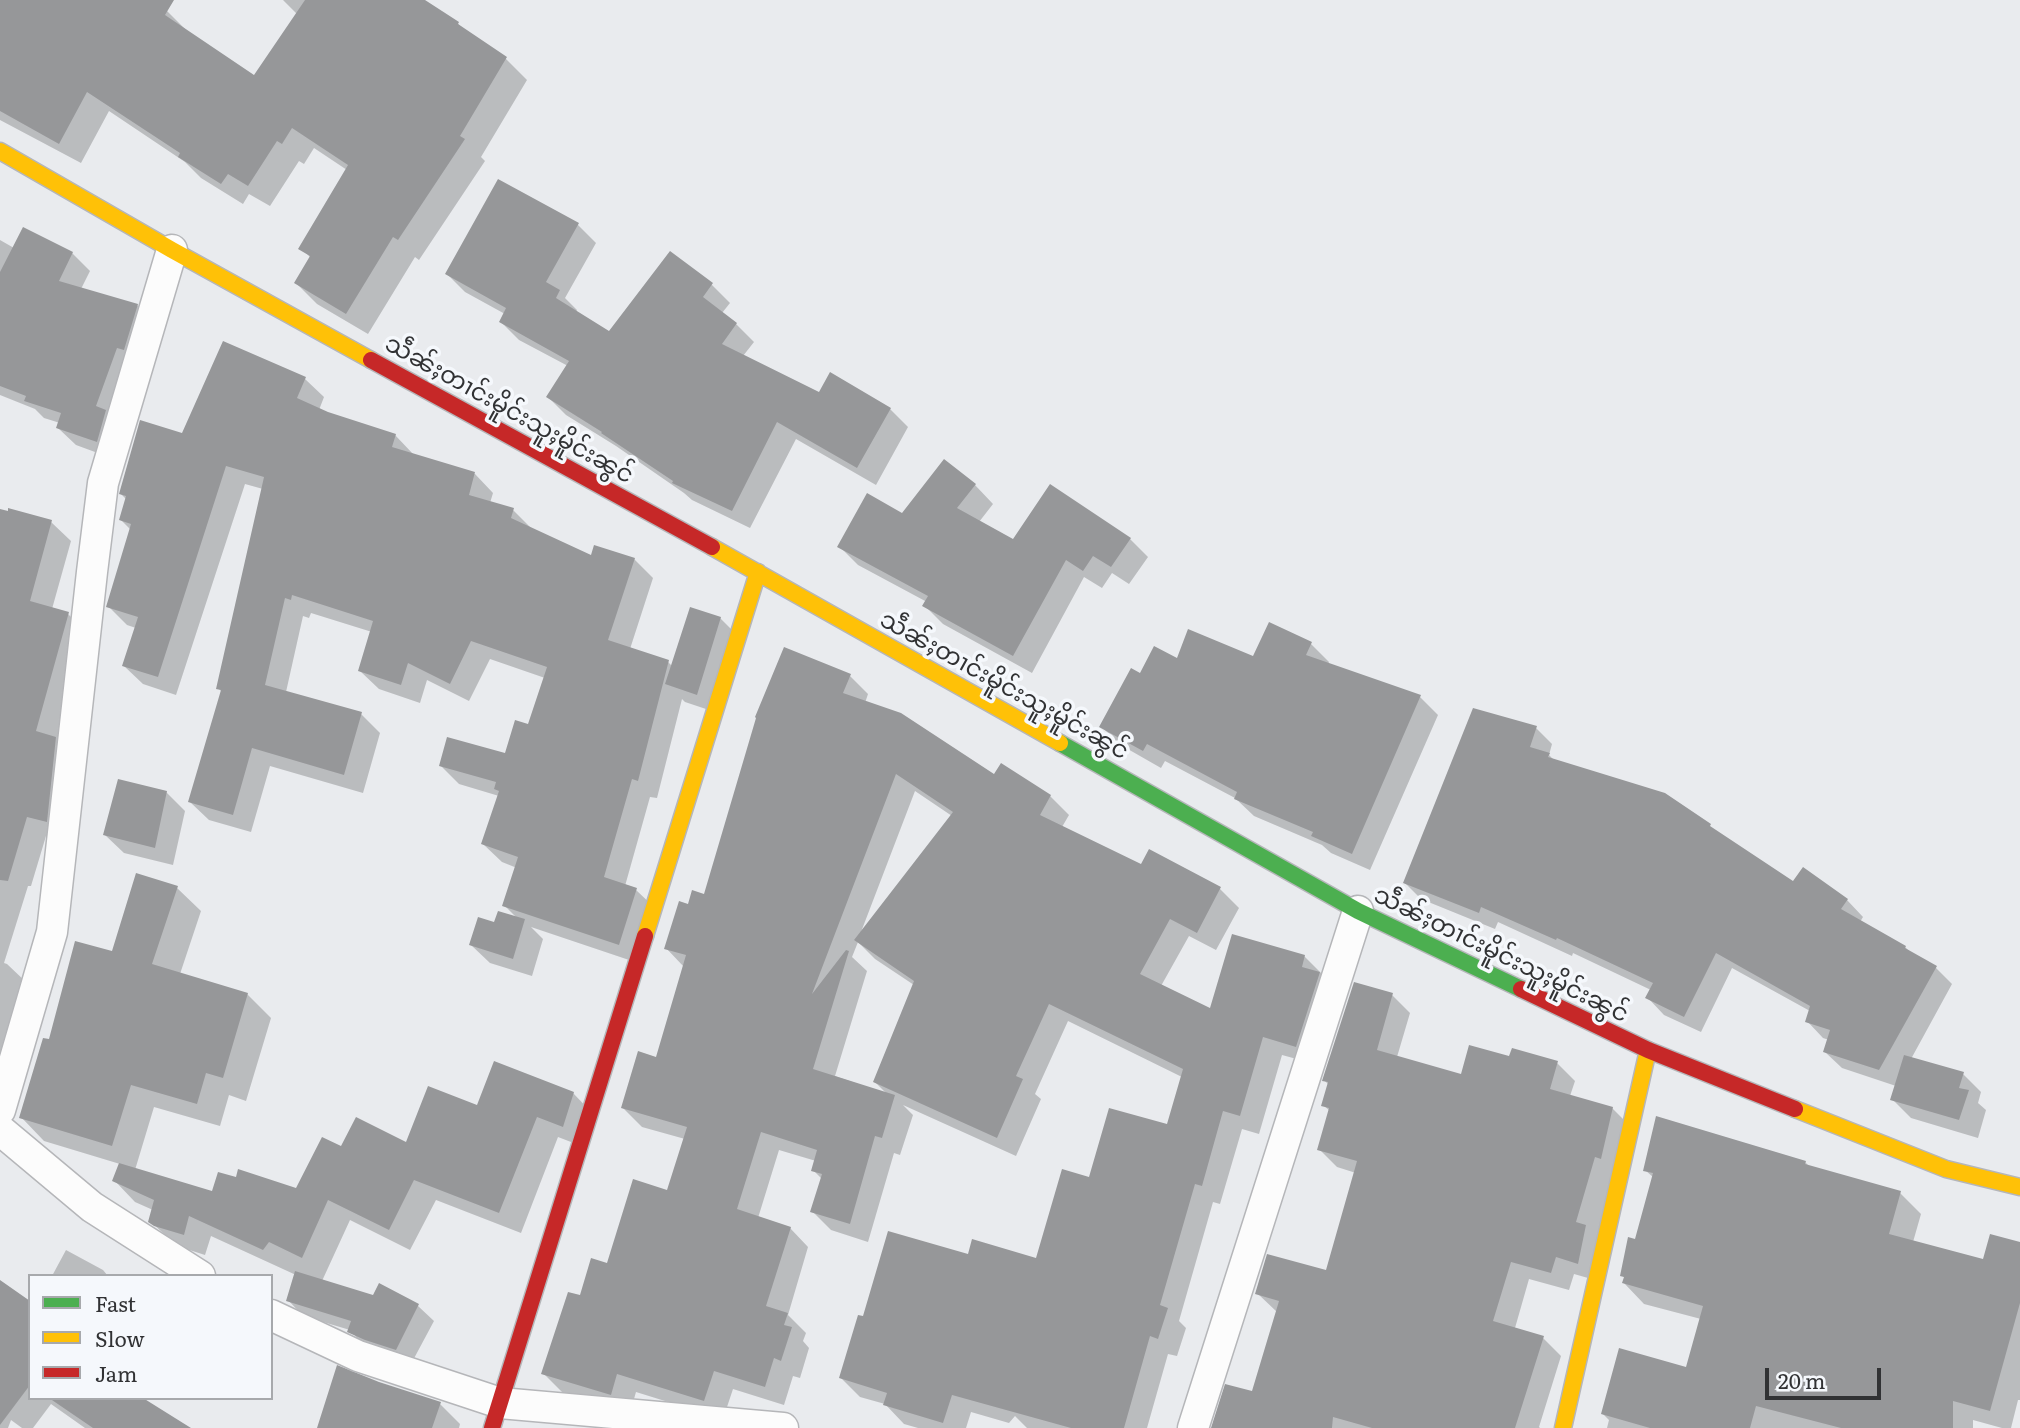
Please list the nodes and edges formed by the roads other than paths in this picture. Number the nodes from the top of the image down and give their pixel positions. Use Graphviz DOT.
graph roads {
  1 [pos="0,151"];
  2 [pos="172,250"];
  3 [pos="758,572"];
  4 [pos="1358,911"];
  5 [pos="1648,1050"];
  6 [pos="0,1110"];
  7 [pos="0,1130"];
  8 [pos="2020,1187"];
  9 [pos="197,1274"];
  10 [pos="273,1316"];
  11 [pos="496,1416"];
  12 [pos="783,1428"];
  13 [pos="1193,1428"];
  14 [pos="1563,1428"];
  1 -- 2 [label="main road, သဵၼ်ႈတၢင်းမိူင်းသူႈမိူင်းၼွင်"];
  2 -- 3 [label="main road, သဵၼ်ႈတၢင်းမိူင်းသူႈမိူင်းၼွင်"];
  2 -- 6 [label="street"];
  3 -- 4 [label="main road, သဵၼ်ႈတၢင်းမိူင်းသူႈမိူင်းၼွင်"];
  3 -- 11 [label="main road"];
  4 -- 5 [label="main road, သဵၼ်ႈတၢင်းမိူင်းသူႈမိူင်းၼွင်"];
  4 -- 13 [label="street"];
  5 -- 8 [label="main road, သဵၼ်ႈတၢင်းမိူင်းသူႈမိူင်းၼွင်"];
  5 -- 14 [label="main road"];
  7 -- 9 [label="street"];
  10 -- 11 [label="street"];
  11 -- 12 [label="street"];
}
